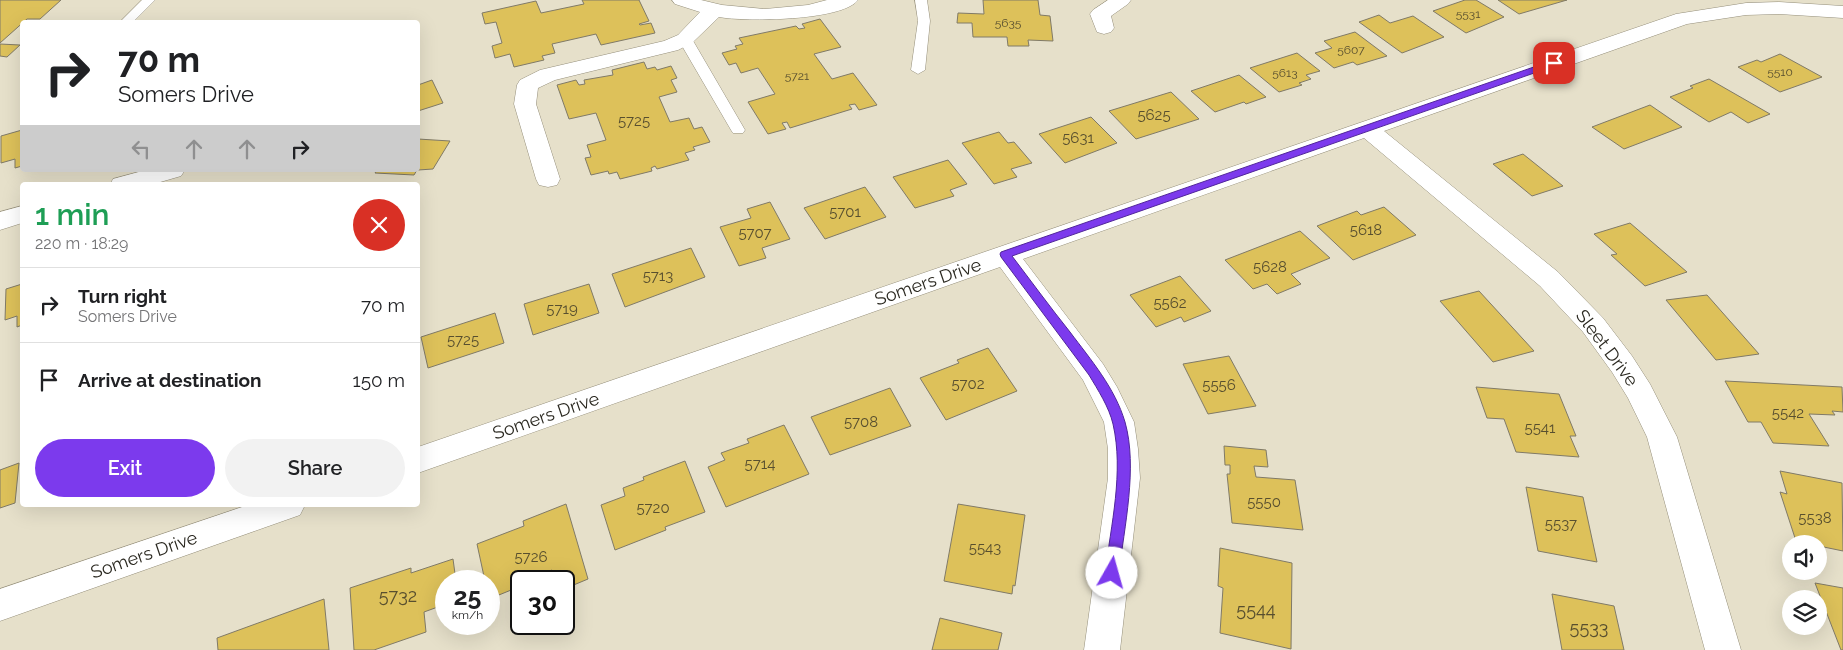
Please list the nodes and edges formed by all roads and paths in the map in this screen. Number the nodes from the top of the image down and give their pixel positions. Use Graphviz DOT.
graph roads {
  1 [pos="149,0"];
  2 [pos="682,0"];
  3 [pos="848,0"];
  4 [pos="921,0"];
  5 [pos="1121,0"];
  6 [pos="714,10"];
  7 [pos="1843,12"];
  8 [pos="128,20"];
  9 [pos="1104,28"];
  10 [pos="685,39"];
  11 [pos="918,70"];
  12 [pos="1367,129"];
  13 [pos="738,130"];
  14 [pos="166,172"];
  15 [pos="548,179"];
  16 [pos="132,182"];
  17 [pos="20,216"];
  18 [pos="0,222"];
  19 [pos="1005,254"];
  20 [pos="420,459"];
  21 [pos="283,507"];
  22 [pos="0,605"];
  23 [pos="1102,650"];
  24 [pos="1723,650"];
  1 -- 8 [label="lane"];
  2 -- 6 [label="street"];
  3 -- 6 [label="street"];
  4 -- 11 [label="lane"];
  5 -- 9 [label="street"];
  6 -- 10 [label="street"];
  7 -- 12 [label="street, Somers Drive"];
  10 -- 13 [label="lane"];
  10 -- 15 [label="street"];
  12 -- 19 [label="street, Somers Drive"];
  12 -- 24 [label="street, Sleet Drive"];
  14 -- 16 [label="street"];
  17 -- 18 [label="street"];
  19 -- 20 [label="street, Somers Drive"];
  19 -- 23 [label="street"];
  21 -- 22 [label="street, Somers Drive"];
}
